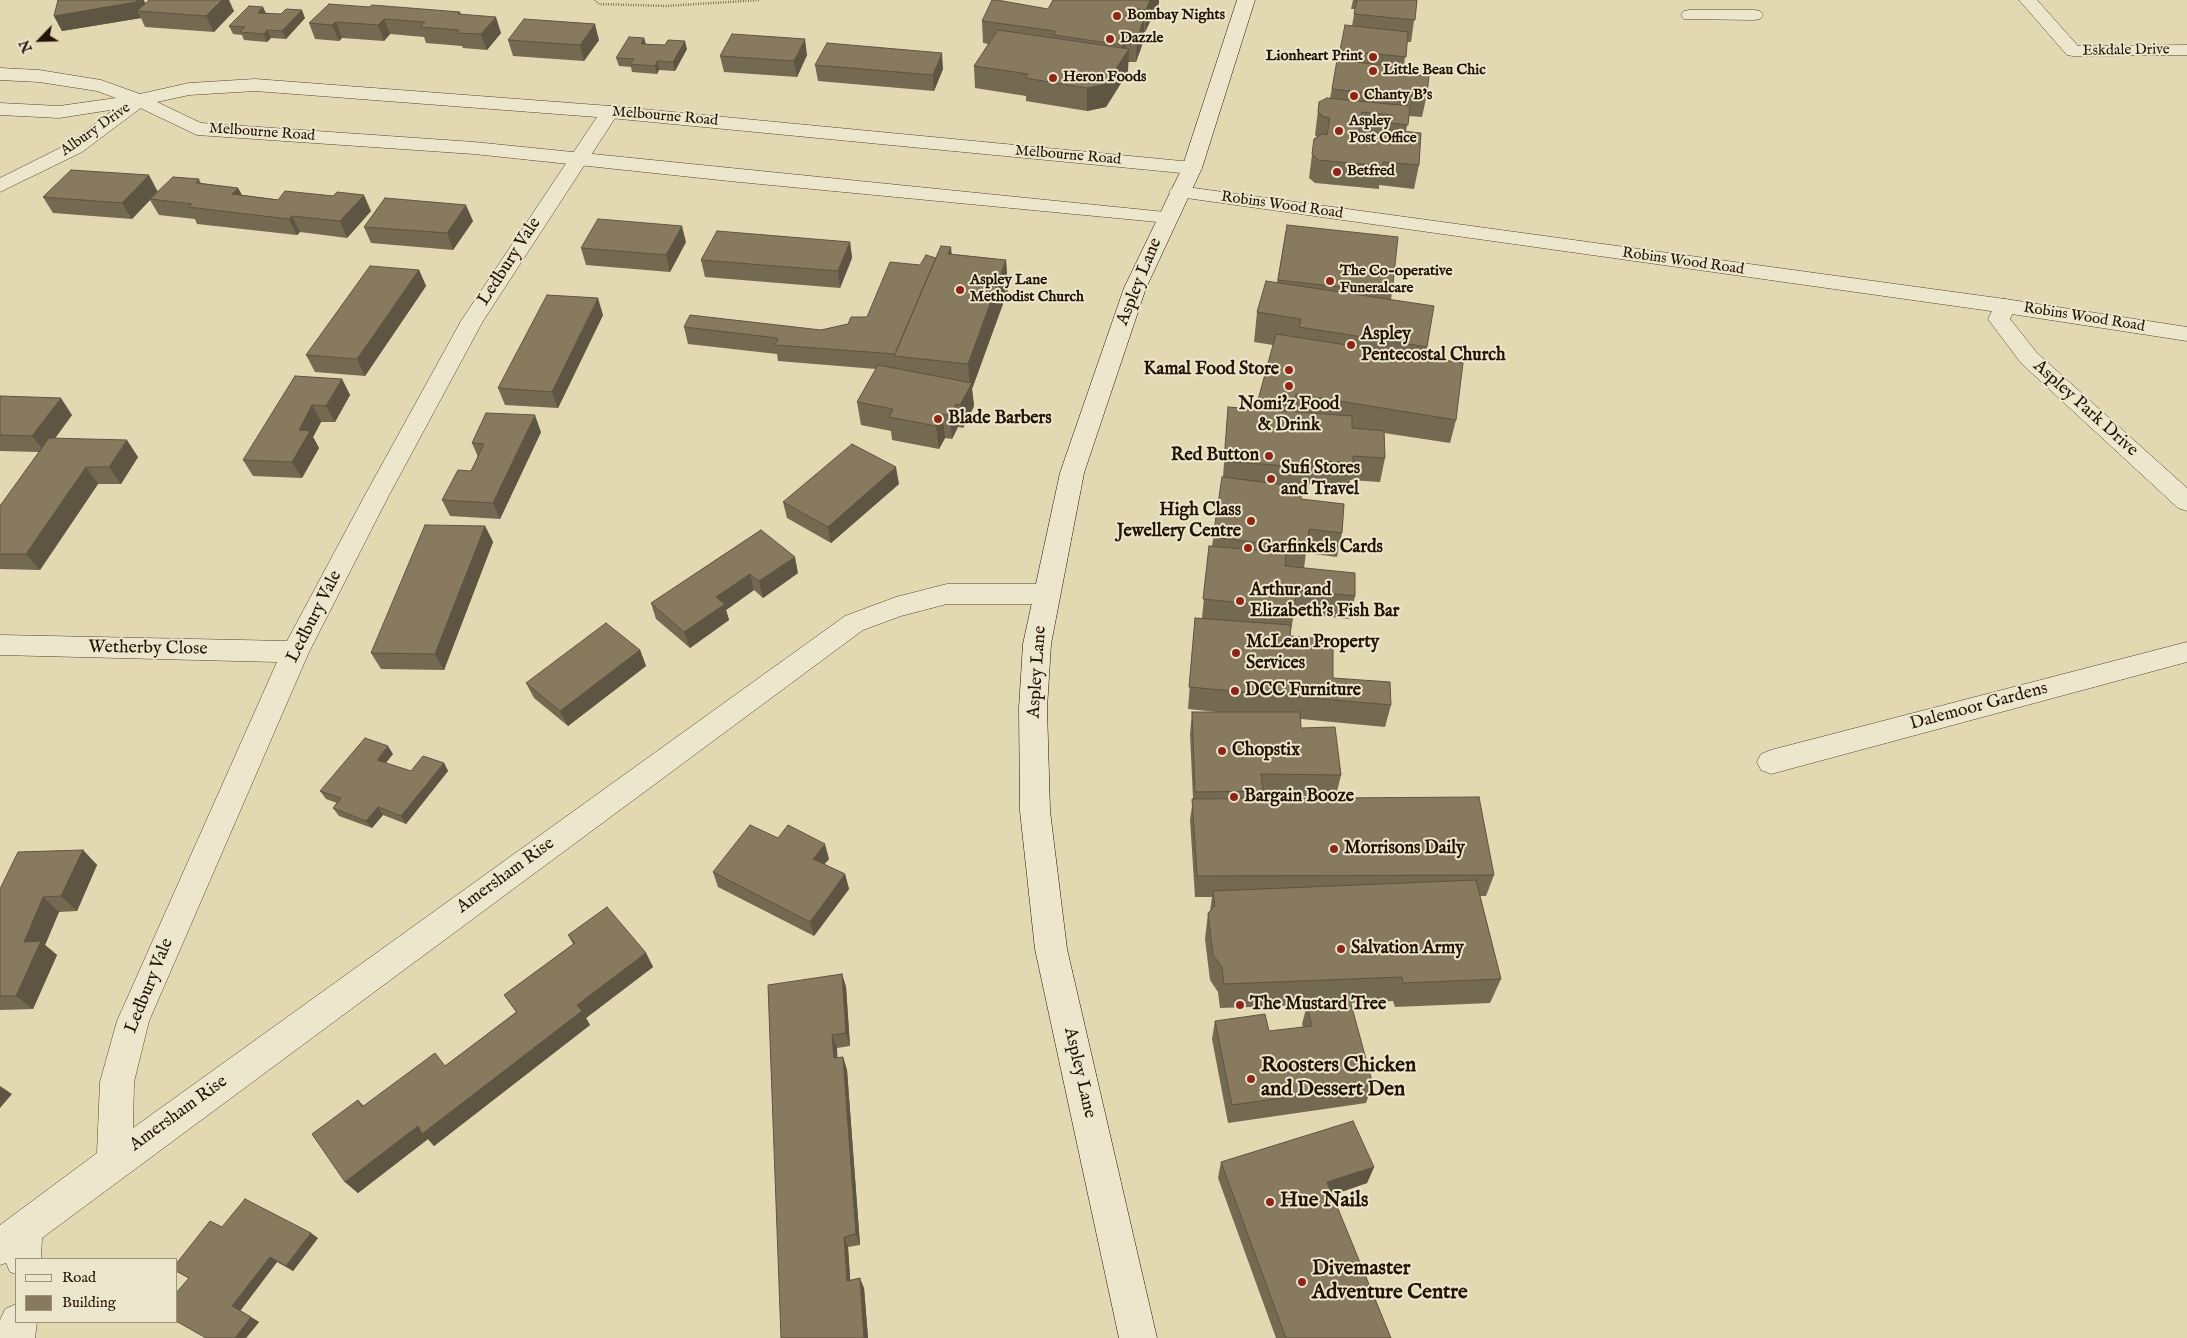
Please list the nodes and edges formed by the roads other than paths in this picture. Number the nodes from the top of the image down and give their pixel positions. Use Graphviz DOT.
graph roads {
  1 [pos="1246,0"];
  2 [pos="2028,0"];
  3 [pos="1718,7"];
  4 [pos="1690,15"];
  5 [pos="1754,15"];
  6 [pos="2187,50"];
  7 [pos="0,74"];
  8 [pos="139,100"];
  9 [pos="0,109"];
  10 [pos="610,112"];
  11 [pos="577,160"];
  12 [pos="1192,168"];
  13 [pos="0,186"];
  14 [pos="1179,192"];
  15 [pos="1168,217"];
  16 [pos="2005,306"];
  17 [pos="2187,334"];
  18 [pos="2187,502"];
  19 [pos="1047,594"];
  20 [pos="0,645"];
  21 [pos="296,652"];
  22 [pos="2187,652"];
  23 [pos="1772,762"];
  24 [pos="114,1162"];
  25 [pos="15,1245"];
  26 [pos="18,1323"];
  27 [pos="16,1338"];
  28 [pos="1138,1338"];
  1 -- 12 [label="street, Aspley Lane"];
  2 -- 6 [label="street, Eskdale Drive"];
  3 -- 4 [label="street"];
  3 -- 5 [label="street"];
  7 -- 8 [label="street, Melbourne Road"];
  8 -- 9 [label="street, Melbourne Road"];
  8 -- 10 [label="street, Melbourne Road"];
  8 -- 11 [label="street, Melbourne Road"];
  8 -- 13 [label="street, Albury Drive"];
  10 -- 11 [label="street, Ledbury Vale"];
  10 -- 12 [label="street, Melbourne Road"];
  11 -- 15 [label="street, Melbourne Road"];
  11 -- 21 [label="street, Ledbury Vale"];
  12 -- 14 [label="street, Aspley Lane"];
  14 -- 15 [label="street, Aspley Lane"];
  14 -- 16 [label="street, Robins Wood Road"];
  15 -- 19 [label="street, Aspley Lane"];
  16 -- 17 [label="street, Robins Wood Road"];
  16 -- 18 [label="street, Aspley Park Drive"];
  19 -- 24 [label="street, Amersham Rise"];
  19 -- 28 [label="street, Aspley Lane"];
  20 -- 21 [label="street, Wetherby Close"];
  21 -- 24 [label="street, Ledbury Vale"];
  22 -- 23 [label="street, Dalemoor Gardens"];
  24 -- 25 [label="street, Amersham Rise"];
  26 -- 27 [label="street"];
}
